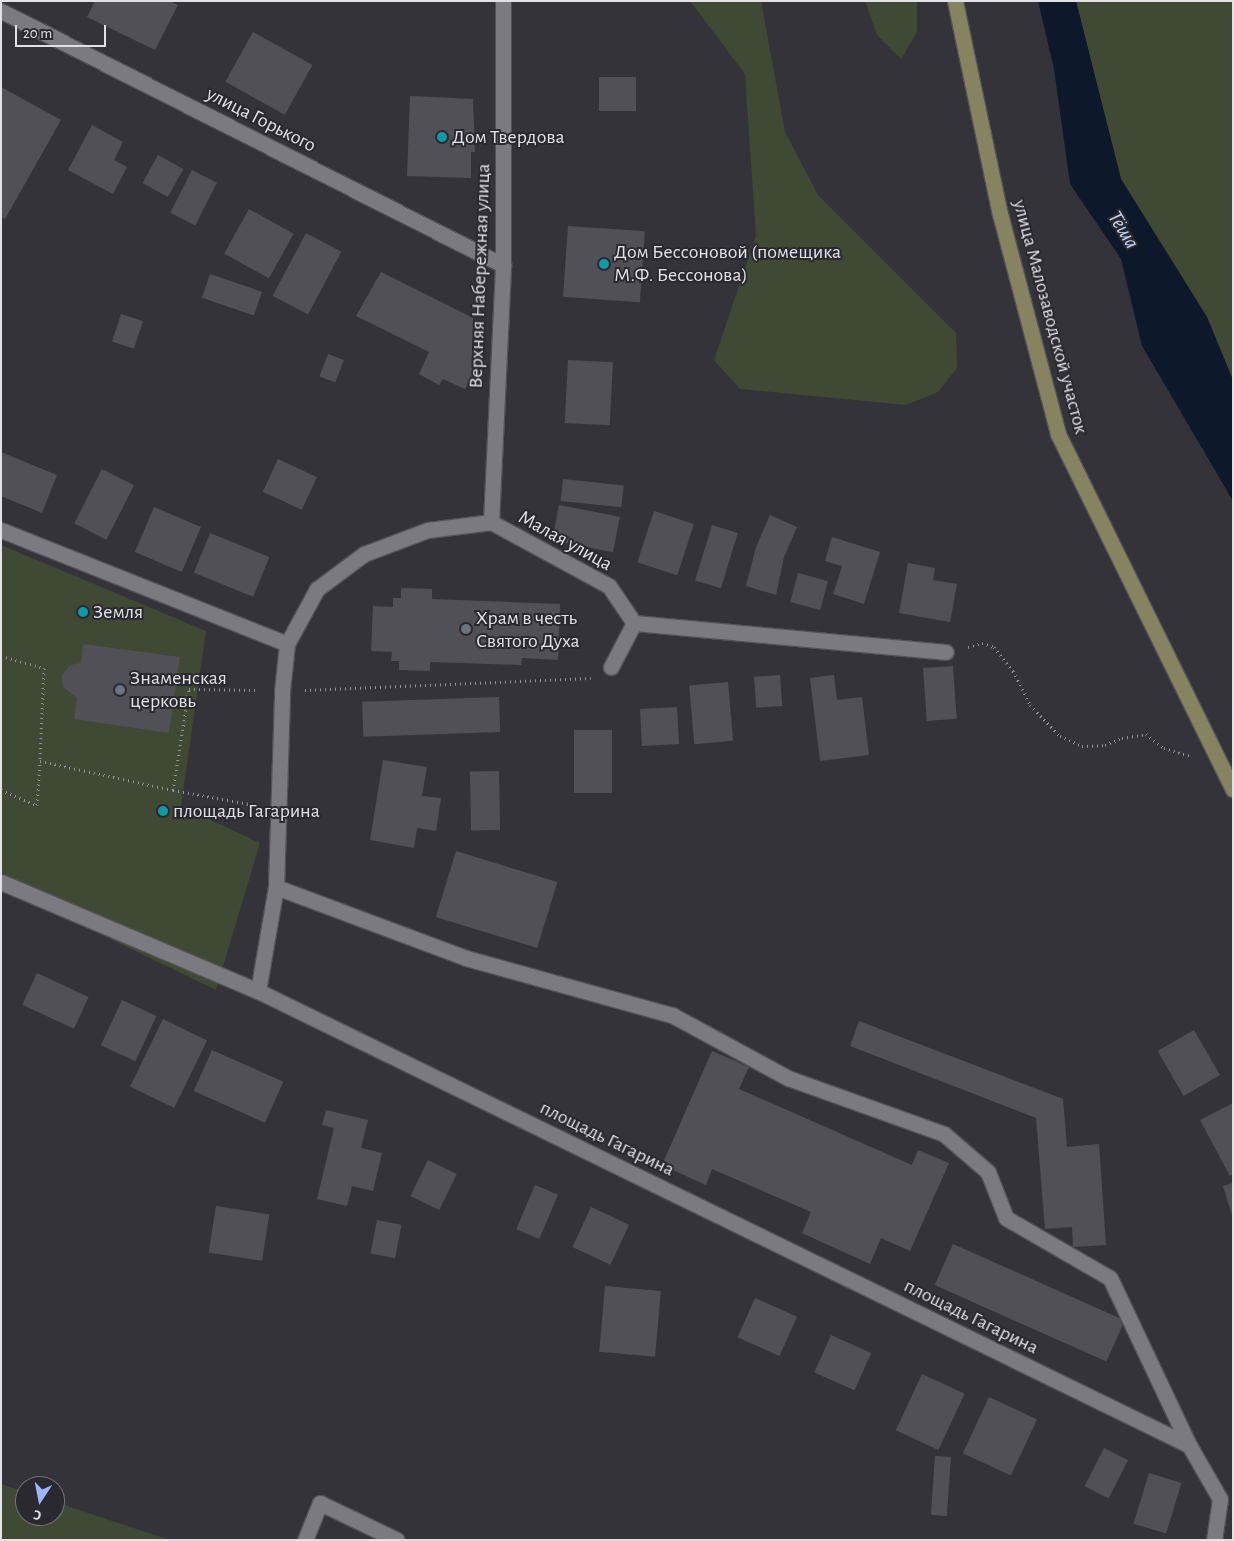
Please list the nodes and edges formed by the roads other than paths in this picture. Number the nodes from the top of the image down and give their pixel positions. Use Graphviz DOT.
graph roads {
  1 [pos="503,1"];
  2 [pos="955,1"];
  3 [pos="1,11"];
  4 [pos="503,265"];
  5 [pos="491,522"];
  6 [pos="1,530"];
  7 [pos="634,623"];
  8 [pos="287,644"];
  9 [pos="946,652"];
  10 [pos="611,667"];
  11 [pos="1233,789"];
  12 [pos="1,882"];
  13 [pos="276,887"];
  14 [pos="258,991"];
  15 [pos="1189,1445"];
  16 [pos="305,1540"];
  17 [pos="397,1540"];
  18 [pos="1214,1540"];
  1 -- 4 [label="street, Верхняя Набережная улица"];
  2 -- 11 [label="street, улица Малозаводской участок"];
  3 -- 4 [label="street, улица Горького"];
  4 -- 5 [label="street, Верхняя Набережная улица"];
  5 -- 7 [label="street, Малая улица"];
  5 -- 8 [label="street, Малая улица"];
  6 -- 8 [label="street"];
  7 -- 9 [label="street"];
  7 -- 10 [label="street"];
  8 -- 13 [label="street"];
  12 -- 14 [label="street, площадь Гагарина"];
  13 -- 14 [label="street"];
  13 -- 15 [label="street"];
  14 -- 15 [label="street, площадь Гагарина"];
  15 -- 18 [label="street"];
  16 -- 17 [label="street"];
}
